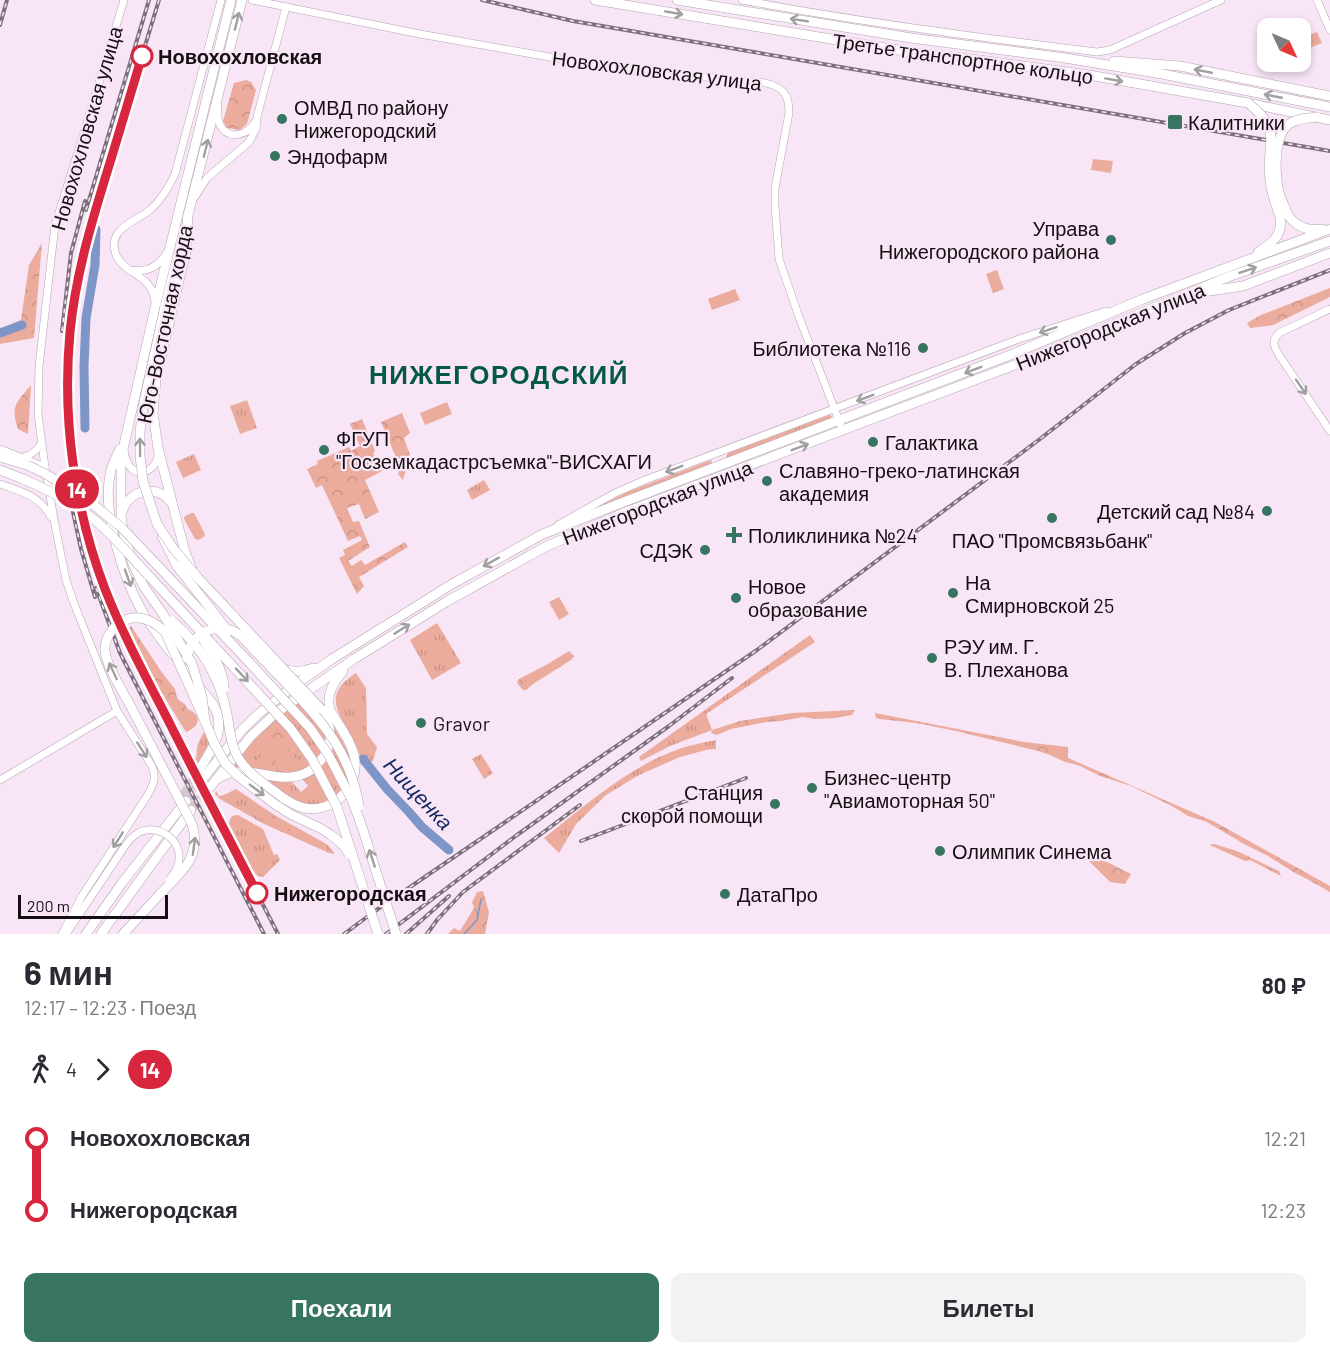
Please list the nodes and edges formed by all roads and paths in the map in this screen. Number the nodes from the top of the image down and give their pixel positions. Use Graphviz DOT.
graph roads {
  1 [pos="124,0"];
  2 [pos="220,0"];
  3 [pos="231,0"];
  4 [pos="242,0"];
  5 [pos="252,0"];
  6 [pos="595,0"];
  7 [pos="677,0"];
  8 [pos="742,0"];
  9 [pos="1221,0"];
  10 [pos="1317,0"];
  11 [pos="286,7"];
  12 [pos="1330,30"];
  13 [pos="1065,58"];
  14 [pos="1330,96"];
  15 [pos="218,99"];
  16 [pos="1248,103"];
  17 [pos="1330,107"];
  18 [pos="257,117"];
  19 [pos="1317,117"];
  20 [pos="1330,120"];
  21 [pos="191,204"];
  22 [pos="188,216"];
  23 [pos="1284,216"];
  24 [pos="1330,229"];
  25 [pos="1330,241"];
  26 [pos="169,249"];
  27 [pos="1330,253"];
  28 [pos="1240,262"];
  29 [pos="128,267"];
  30 [pos="1143,299"];
  31 [pos="1174,299"];
  32 [pos="154,308"];
  33 [pos="1330,309"];
  34 [pos="835,409"];
  35 [pos="839,420"];
  36 [pos="843,431"];
  37 [pos="1330,431"];
  38 [pos="123,441"];
  39 [pos="42,442"];
  40 [pos="0,448"];
  41 [pos="159,448"];
  42 [pos="0,457"];
  43 [pos="24,457"];
  44 [pos="45,466"];
  45 [pos="0,470"];
  46 [pos="0,484"];
  47 [pos="174,508"];
  48 [pos="121,516"];
  49 [pos="157,524"];
  50 [pos="55,525"];
  51 [pos="543,534"];
  52 [pos="163,614"];
  53 [pos="187,617"];
  54 [pos="353,660"];
  55 [pos="322,666"];
  56 [pos="193,680"];
  57 [pos="272,687"];
  58 [pos="226,710"];
  59 [pos="117,711"];
  60 [pos="205,721"];
  61 [pos="0,780"];
  62 [pos="213,783"];
  63 [pos="207,791"];
  64 [pos="184,799"];
  65 [pos="191,810"];
  66 [pos="362,827"];
  67 [pos="358,872"];
  68 [pos="161,893"];
  69 [pos="64,934"];
  70 [pos="86,934"];
  71 [pos="101,934"];
  72 [pos="123,934"];
  73 [pos="378,934"];
  74 [pos="396,934"];
  1 -- 39 [label="street, Новохохловская улица"];
  2 -- 29 [label="street"];
  3 -- 26 [label="main road, Юго-Восточная хорда"];
  15 -- 4 [label="main road, Юго-Восточная хорда, one-way"];
  5 -- 11 [label="street, Новохохловская улица"];
  6 -- 16 [label="main road, Третье транспортное кольцо, one-way"];
  13 -- 7 [label="main road, Третье транспортное кольцо, one-way"];
  8 -- 9 [label="street"];
  10 -- 12 [label="street"];
  11 -- 18 [label="street"];
  11 -- 34 [label="street, Новохохловская улица"];
  14 -- 13 [label="main road, one-way"];
  17 -- 13 [label="main road, Третье транспортное кольцо, one-way"];
  15 -- 18 [label="street"];
  21 -- 15 [label="main road, Юго-Восточная хорда, one-way"];
  16 -- 19 [label="main road, Третье транспортное кольцо, bridge"];
  16 -- 23 [label="main road, bridge"];
  18 -- 21 [label="street"];
  19 -- 20 [label="main road, Третье транспортное кольцо"];
  19 -- 23 [label="main road, bridge"];
  21 -- 22 [label="main road, Юго-Восточная хорда"];
  22 -- 41 [label="main road"];
  49 -- 22 [label="main road, Юго-Восточная хорда, one-way, bridge"];
  23 -- 24 [label="main road"];
  23 -- 28 [label="main road"];
  24 -- 28 [label="main road, Нижегородская улица"];
  31 -- 25 [label="main road, Нижегородская улица, one-way"];
  26 -- 29 [label="street"];
  26 -- 32 [label="main road, Юго-Восточная хорда"];
  27 -- 31 [label="main road"];
  28 -- 30 [label="main road, Нижегородская улица"];
  29 -- 32 [label="street"];
  30 -- 34 [label="street, one-way"];
  30 -- 35 [label="main road, Нижегородская улица, one-way"];
  31 -- 36 [label="main road, Нижегородская улица"];
  32 -- 38 [label="main road, Юго-Восточная хорда"];
  33 -- 37 [label="street, one-way"];
  34 -- 35 [label="street, Новохохловская улица"];
  34 -- 51 [label="street, one-way"];
  35 -- 36 [label="street, Новохохловская улица"];
  35 -- 51 [label="main road, Нижегородская улица"];
  54 -- 36 [label="main road, Нижегородская улица, one-way"];
  38 -- 41 [label="street"];
  38 -- 48 [label="main road, Юго-Восточная хорда"];
  38 -- 56 [label="main road, one-way"];
  39 -- 43 [label="street"];
  39 -- 44 [label="street, Новохохловская улица"];
  40 -- 43 [label="street"];
  41 -- 47 [label="main road"];
  42 -- 57 [label="main road, Юго-Восточная хорда, bridge"];
  43 -- 44 [label="street"];
  44 -- 50 [label="street, Новохохловская улица"];
  45 -- 53 [label="main road, Юго-Восточная хорда, bridge"];
  46 -- 50 [label="street"];
  47 -- 48 [label="main road"];
  47 -- 55 [label="main road"];
  48 -- 52 [label="main road, Юго-Восточная хорда, bridge"];
  49 -- 57 [label="main road, Юго-Восточная хорда, bridge"];
  49 -- 62 [label="main road, bridge"];
  50 -- 59 [label="street, Новохохловская улица"];
  51 -- 55 [label="main road, Нижегородская улица, one-way"];
  52 -- 58 [label="main road, bridge"];
  52 -- 60 [label="main road, Юго-Восточная хорда, bridge"];
  53 -- 58 [label="main road, bridge"];
  53 -- 67 [label="main road, Юго-Восточная хорда, one-way, bridge"];
  54 -- 58 [label="main road, bridge"];
  54 -- 62 [label="main road, Нижегородская улица"];
  55 -- 56 [label="main road, Нижегородская улица"];
  56 -- 66 [label="main road, bridge"];
  57 -- 66 [label="main road, Юго-Восточная хорда, bridge"];
  59 -- 61 [label="street"];
  59 -- 69 [label="street, Новохохловская улица, one-way"];
  60 -- 67 [label="main road, Юго-Восточная хорда, one-way, bridge"];
  68 -- 60 [label="main road, one-way, bridge"];
  62 -- 63 [label="main road, Нижегородская улица"];
  64 -- 70 [label="main road"];
  65 -- 71 [label="main road"];
  74 -- 66 [label="main road, Юго-Восточная хорда, one-way, bridge"];
  67 -- 73 [label="main road, Юго-Восточная хорда, bridge"];
  68 -- 69 [label="street, bridge"];
  68 -- 72 [label="main road"];
}
